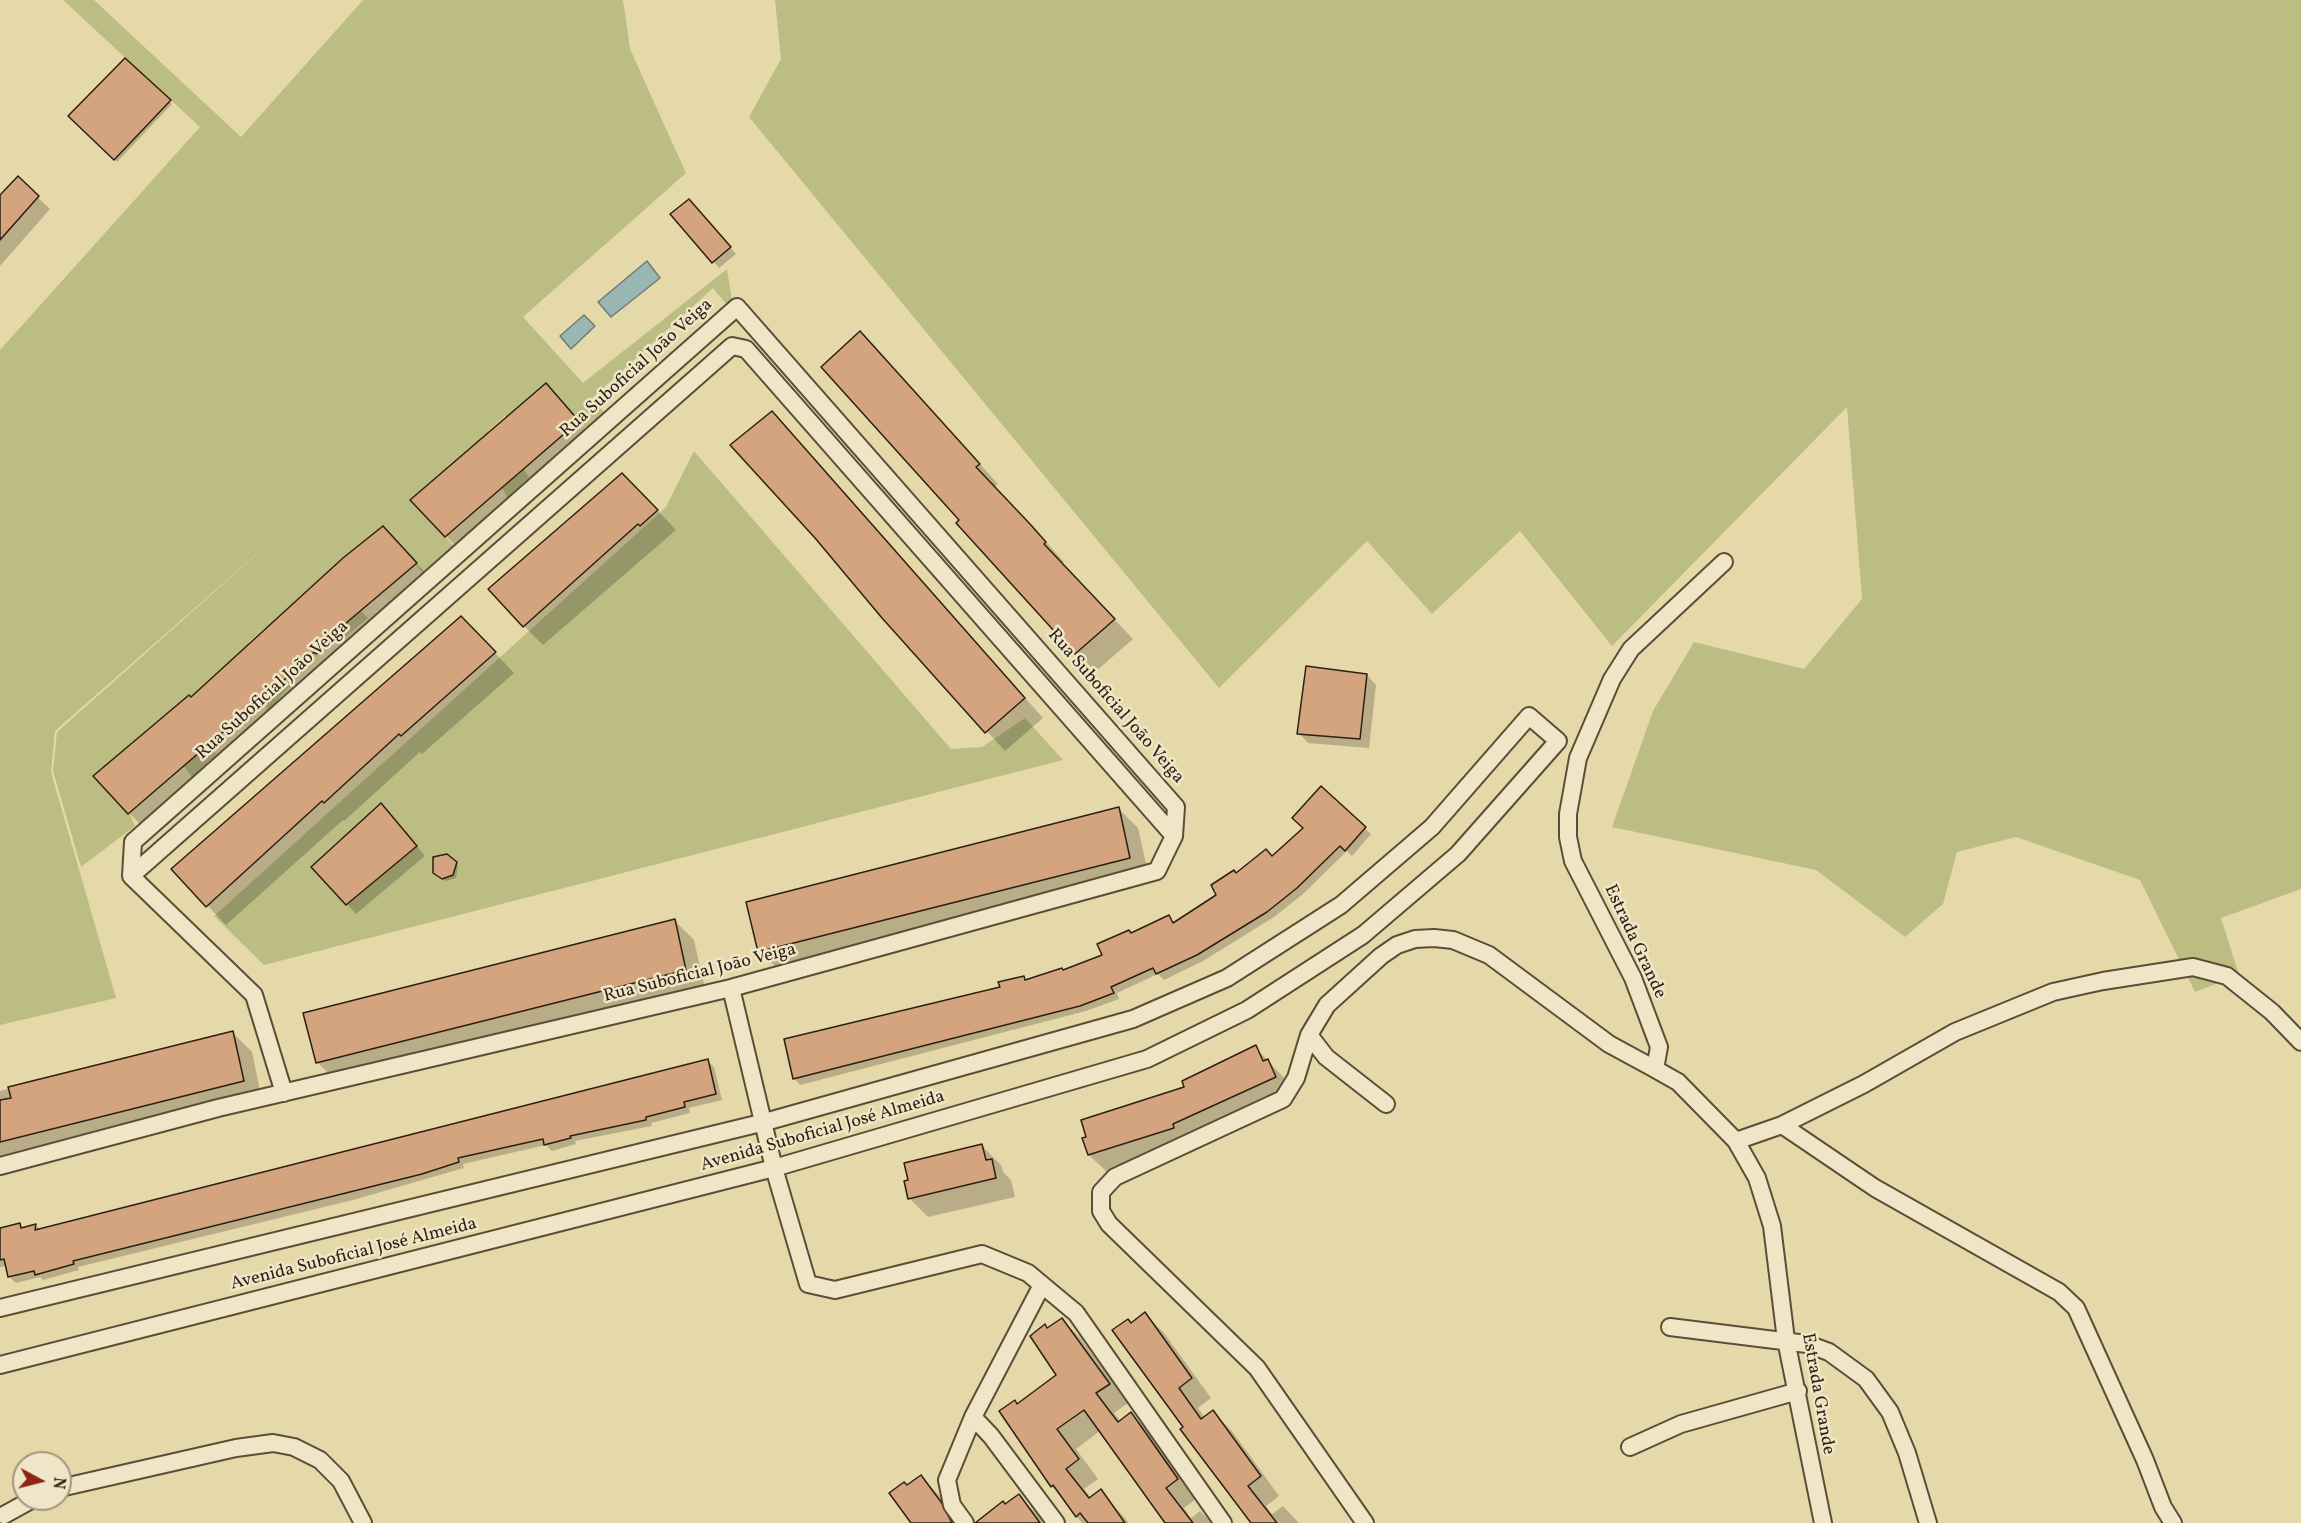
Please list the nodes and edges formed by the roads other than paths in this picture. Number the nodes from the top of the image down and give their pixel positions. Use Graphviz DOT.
graph roads {
  1 [pos="1724,562"];
  2 [pos="1174,836"];
  3 [pos="131,876"];
  4 [pos="731,988"];
  5 [pos="1309,1035"];
  6 [pos="2301,1042"];
  7 [pos="1655,1068"];
  8 [pos="284,1093"];
  9 [pos="1386,1104"];
  10 [pos="765,1122"];
  11 [pos="1782,1125"];
  12 [pos="1736,1141"];
  13 [pos="0,1166"];
  14 [pos="774,1168"];
  15 [pos="1042,1285"];
  16 [pos="0,1308"];
  17 [pos="1670,1327"];
  18 [pos="1786,1340"];
  19 [pos="0,1365"];
  20 [pos="1798,1391"];
  21 [pos="973,1417"];
  22 [pos="1630,1448"];
  23 [pos="72,1485"];
  24 [pos="363,1523"];
  25 [pos="965,1523"];
  26 [pos="1056,1523"];
  27 [pos="1223,1523"];
  28 [pos="1365,1523"];
  29 [pos="1823,1523"];
  30 [pos="1928,1523"];
  31 [pos="2173,1523"];
  1 -- 7 [label="street, Estrada Grande"];
  2 -- 3 [label="street"];
  2 -- 3 [label="street, Rua Suboficial João Veiga"];
  2 -- 4 [label="street, Rua Suboficial João Veiga"];
  3 -- 8 [label="street"];
  4 -- 8 [label="street, Rua Suboficial João Veiga"];
  4 -- 10 [label="street"];
  5 -- 7 [label="street"];
  5 -- 9 [label="street"];
  5 -- 28 [label="street"];
  6 -- 11 [label="street"];
  7 -- 12 [label="street, Estrada Grande"];
  8 -- 13 [label="street, Rua Suboficial João Veiga"];
  10 -- 14 [label="street"];
  10 -- 14 [label="street, Avenida Suboficial José Almeida"];
  10 -- 16 [label="street, Avenida Suboficial José Almeida"];
  11 -- 12 [label="street"];
  11 -- 31 [label="street"];
  12 -- 18 [label="street, Estrada Grande"];
  14 -- 15 [label="street"];
  14 -- 19 [label="street, Avenida Suboficial José Almeida"];
  15 -- 21 [label="street"];
  15 -- 27 [label="street"];
  17 -- 18 [label="street"];
  18 -- 20 [label="street, Estrada Grande"];
  18 -- 30 [label="street"];
  20 -- 22 [label="street"];
  20 -- 29 [label="street, Estrada Grande"];
  21 -- 25 [label="street"];
  21 -- 26 [label="street"];
  23 -- 24 [label="street"];
}
